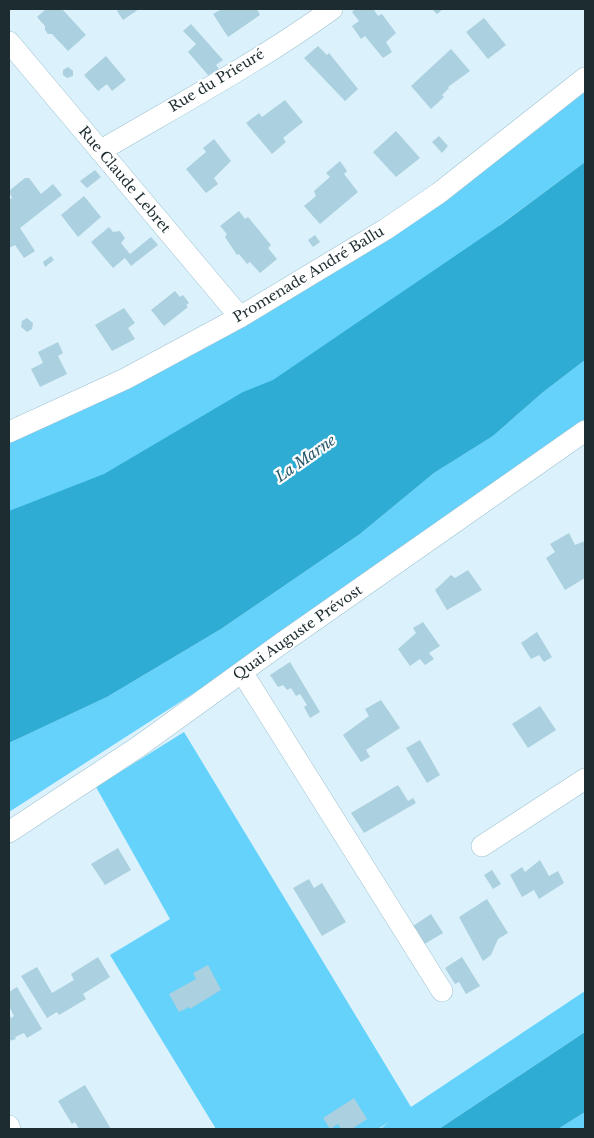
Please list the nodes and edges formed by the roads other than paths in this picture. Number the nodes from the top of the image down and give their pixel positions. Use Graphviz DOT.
graph roads {
  1 [pos="332,9"];
  2 [pos="9,42"];
  3 [pos="585,78"];
  4 [pos="100,150"];
  5 [pos="240,317"];
  6 [pos="585,431"];
  7 [pos="9,432"];
  8 [pos="242,672"];
  9 [pos="585,779"];
  10 [pos="9,832"];
  11 [pos="482,846"];
  12 [pos="442,991"];
  1 -- 4 [label="street, Rue du Prieuré"];
  2 -- 4 [label="street, Rue Claude Lebret"];
  3 -- 5 [label="street, Promenade André Ballu"];
  4 -- 5 [label="street, Rue Claude Lebret"];
  5 -- 7 [label="street, Promenade André Ballu"];
  6 -- 8 [label="street, Quai Auguste Prévost"];
  8 -- 10 [label="street, Quai Auguste Prévost"];
  8 -- 12 [label="street"];
  9 -- 11 [label="street"];
}
